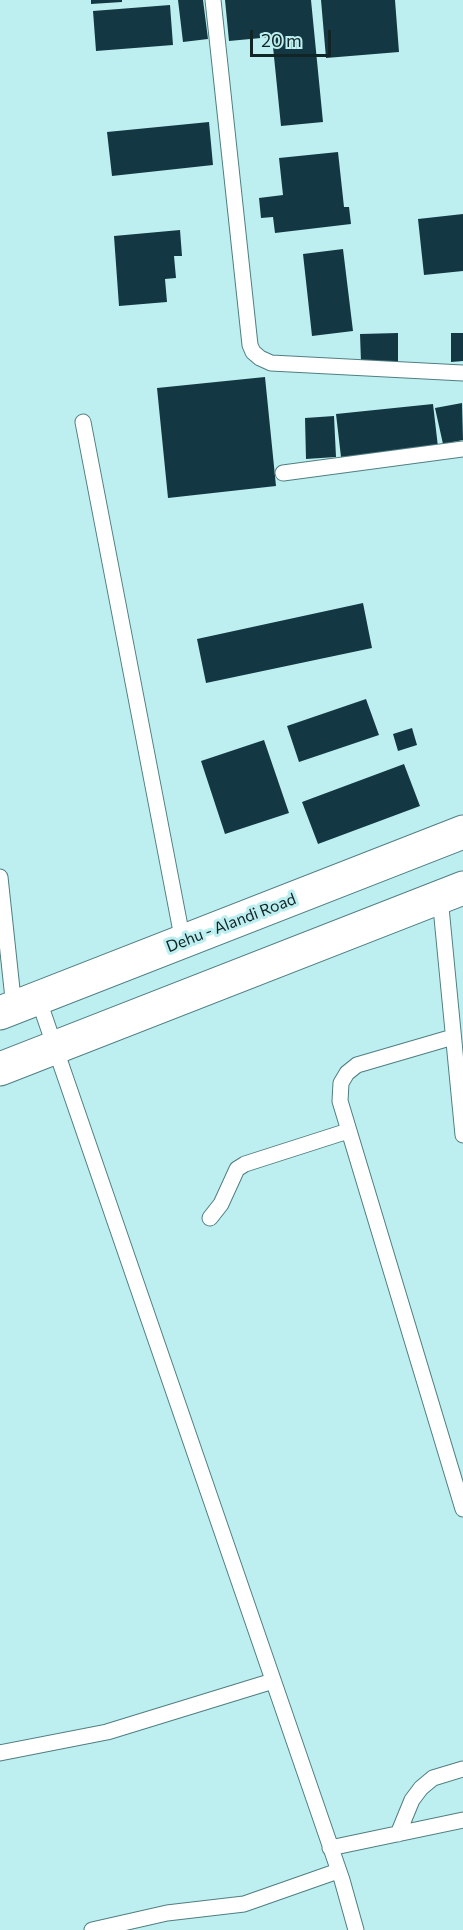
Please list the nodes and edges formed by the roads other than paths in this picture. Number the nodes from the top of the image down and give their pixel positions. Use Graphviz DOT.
graph roads {
  1 [pos="213,0"];
  2 [pos="463,373"];
  3 [pos="83,422"];
  4 [pos="463,449"];
  5 [pos="283,473"];
  6 [pos="463,832"];
  7 [pos="0,877"];
  8 [pos="452,893"];
  9 [pos="183,942"];
  10 [pos="17,1006"];
  11 [pos="453,1036"];
  12 [pos="56,1047"];
  13 [pos="0,1069"];
  14 [pos="348,1131"];
  15 [pos="463,1135"];
  16 [pos="210,1218"];
  17 [pos="463,1509"];
  18 [pos="273,1682"];
  19 [pos="0,1754"];
  20 [pos="463,1769"];
  21 [pos="463,1820"];
  22 [pos="398,1834"];
  23 [pos="330,1848"];
  24 [pos="338,1871"];
  25 [pos="93,1930"];
  26 [pos="356,1930"];
  1 -- 2 [label="lane"];
  3 -- 9 [label="lane"];
  4 -- 5 [label="lane"];
  6 -- 9 [label="main road, Dehu - Alandi Road"];
  7 -- 10 [label="lane"];
  8 -- 11 [label="lane"];
  8 -- 12 [label="main road"];
  9 -- 10 [label="main road, Dehu - Alandi Road"];
  10 -- 12 [label="lane"];
  11 -- 14 [label="lane"];
  11 -- 15 [label="lane"];
  12 -- 13 [label="main road"];
  12 -- 18 [label="lane"];
  14 -- 16 [label="lane"];
  14 -- 17 [label="lane"];
  18 -- 19 [label="lane"];
  18 -- 23 [label="lane"];
  20 -- 22 [label="lane"];
  21 -- 22 [label="lane"];
  22 -- 23 [label="lane"];
  23 -- 24 [label="lane"];
  24 -- 25 [label="lane"];
  24 -- 26 [label="lane"];
}
